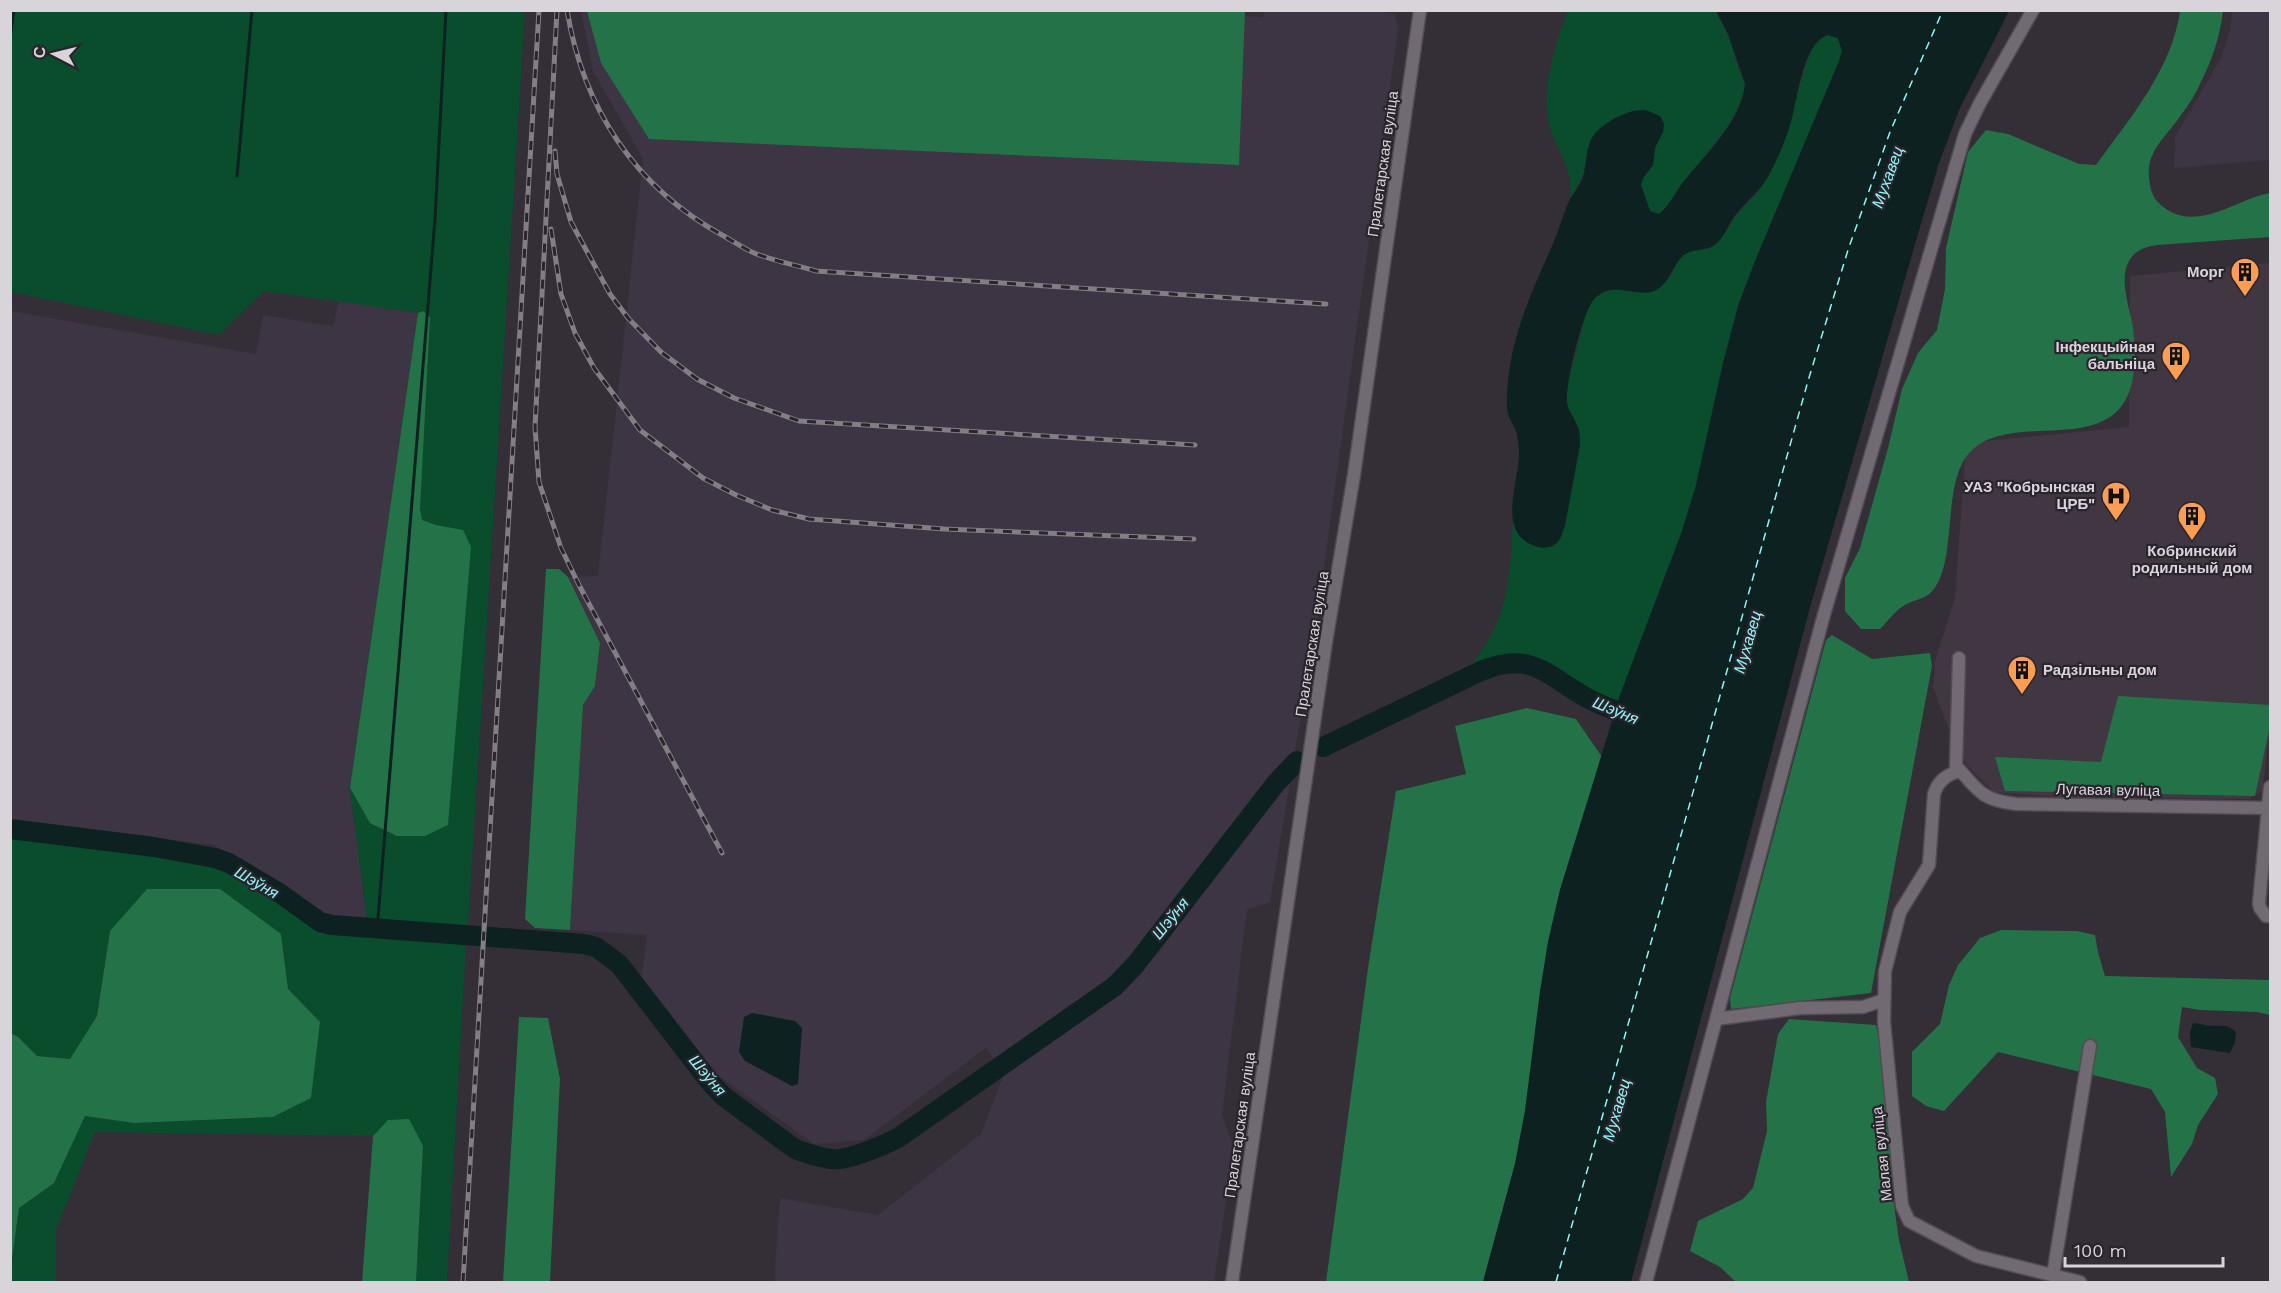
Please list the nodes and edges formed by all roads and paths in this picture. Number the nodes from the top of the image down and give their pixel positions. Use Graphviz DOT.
graph roads {
  1 [pos="1420,10"];
  2 [pos="2033,10"];
  3 [pos="1959,658"];
  4 [pos="1960,771"];
  5 [pos="2271,788"];
  6 [pos="2268,808"];
  7 [pos="2271,916"];
  8 [pos="1884,1000"];
  9 [pos="1716,1019"];
  10 [pos="2090,1046"];
  11 [pos="2053,1275"];
  12 [pos="1232,1282"];
  13 [pos="1646,1282"];
  14 [pos="2080,1282"];
  1 -- 12 [label="street, Пралетарская вуліца"];
  2 -- 9 [label="street"];
  3 -- 4 [label="street"];
  4 -- 6 [label="street, Лугавая вуліца"];
  4 -- 8 [label="street, Малая вуліца"];
  5 -- 6 [label="street"];
  6 -- 7 [label="street"];
  8 -- 9 [label="street"];
  8 -- 11 [label="street, Малая вуліца"];
  9 -- 13 [label="street"];
  10 -- 11 [label="street"];
  11 -- 14 [label="street, Малая вуліца"];
}
